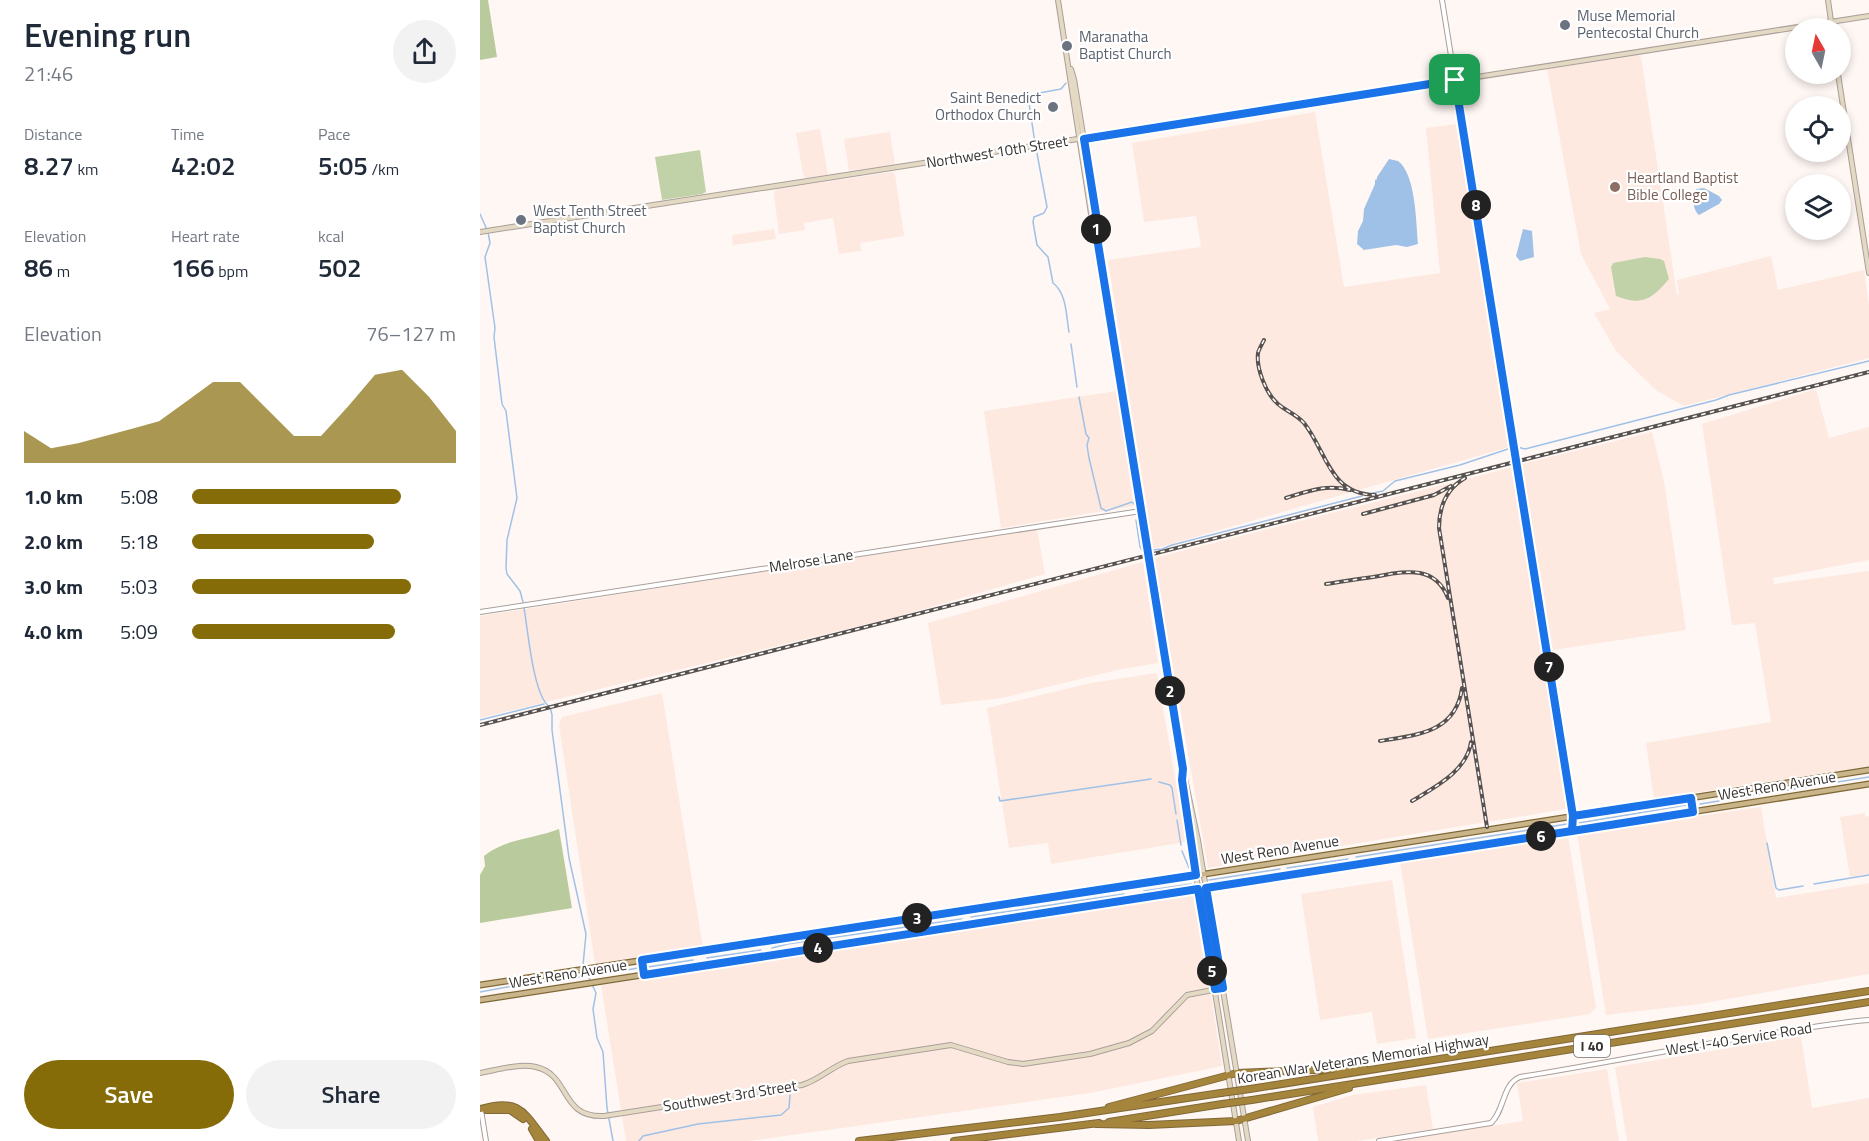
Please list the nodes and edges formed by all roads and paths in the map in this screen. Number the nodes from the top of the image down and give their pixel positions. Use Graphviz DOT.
graph roads {
  1 [pos="1058,0"];
  2 [pos="1442,0"];
  3 [pos="1828,0"];
  4 [pos="1869,16"];
  5 [pos="1830,18"];
  6 [pos="1851,19"];
  7 [pos="1785,29"];
  8 [pos="1455,80"];
  9 [pos="1840,84"];
  10 [pos="1081,139"];
  11 [pos="480,232"];
  12 [pos="1869,273"];
  13 [pos="1141,511"];
  14 [pos="480,612"];
  15 [pos="1183,769"];
  16 [pos="1869,770"];
  17 [pos="1869,784"];
  18 [pos="1691,798"];
  19 [pos="1693,812"];
  20 [pos="1573,816"];
  21 [pos="1188,824"];
  22 [pos="1572,831"];
  23 [pos="1198,840"];
  24 [pos="1283,862"];
  25 [pos="1204,874"];
  26 [pos="1196,875"];
  27 [pos="1285,876"];
  28 [pos="1206,888"];
  29 [pos="1198,889"];
  30 [pos="1204,927"];
  31 [pos="1215,938"];
  32 [pos="1208,946"];
  33 [pos="1218,956"];
  34 [pos="642,960"];
  35 [pos="644,975"];
  36 [pos="480,985"];
  37 [pos="1223,988"];
  38 [pos="1215,989"];
  39 [pos="1869,990"];
  40 [pos="480,1000"];
  41 [pos="1869,1004"];
  42 [pos="1869,1020"];
  43 [pos="1383,1068"];
  44 [pos="480,1073"];
  45 [pos="1237,1073"];
  46 [pos="1228,1075"];
  47 [pos="1395,1078"];
  48 [pos="481,1105"];
  49 [pos="1092,1113"];
  50 [pos="1244,1119"];
  51 [pos="1236,1121"];
  52 [pos="1096,1124"];
  53 [pos="486,1141"];
  54 [pos="539,1141"];
  55 [pos="546,1141"];
  56 [pos="859,1141"];
  57 [pos="954,1141"];
  58 [pos="1239,1141"];
  59 [pos="1248,1141"];
  60 [pos="1379,1141"];
  1 -- 10 [label="main road"];
  2 -- 8 [label="street"];
  3 -- 5 [label="main road"];
  4 -- 6 [label="main road, Northwest 10th Street"];
  7 -- 8 [label="main road, Northwest 10th Street"];
  8 -- 10 [label="main road, Northwest 10th Street"];
  8 -- 20 [label="street"];
  9 -- 12 [label="main road"];
  10 -- 11 [label="main road, Northwest 10th Street"];
  10 -- 13 [label="main road"];
  13 -- 14 [label="street, Melrose Lane"];
  13 -- 15 [label="main road"];
  15 -- 21 [label="main road"];
  15 -- 23 [label="main road"];
  16 -- 18 [label="main road, West Reno Avenue"];
  17 -- 19 [label="main road, West Reno Avenue"];
  18 -- 19 [label="main road"];
  18 -- 20 [label="main road, West Reno Avenue"];
  19 -- 22 [label="main road, West Reno Avenue"];
  20 -- 22 [label="street"];
  20 -- 24 [label="main road, West Reno Avenue"];
  21 -- 23 [label="main road"];
  21 -- 26 [label="main road"];
  22 -- 27 [label="main road, West Reno Avenue"];
  23 -- 25 [label="main road"];
  24 -- 25 [label="main road, West Reno Avenue"];
  24 -- 27 [label="main road"];
  25 -- 26 [label="main road, West Reno Avenue"];
  25 -- 28 [label="main road"];
  26 -- 29 [label="main road"];
  26 -- 34 [label="main road, West Reno Avenue"];
  27 -- 28 [label="main road, West Reno Avenue"];
  28 -- 29 [label="main road, West Reno Avenue"];
  28 -- 31 [label="main road"];
  29 -- 30 [label="main road"];
  29 -- 35 [label="main road, West Reno Avenue"];
  30 -- 31 [label="main road"];
  30 -- 32 [label="main road"];
  31 -- 33 [label="main road"];
  32 -- 33 [label="main road"];
  32 -- 38 [label="main road"];
  33 -- 37 [label="main road"];
  34 -- 35 [label="main road"];
  34 -- 36 [label="main road, West Reno Avenue"];
  35 -- 40 [label="main road, West Reno Avenue"];
  37 -- 38 [label="main road, Southwest 3rd Street"];
  37 -- 45 [label="main road"];
  38 -- 44 [label="main road, Southwest 3rd Street"];
  38 -- 46 [label="main road"];
  39 -- 43 [label="highway, Korean War Veterans Memorial Highway / I 40"];
  41 -- 47 [label="highway, Korean War Veterans Memorial Highway / I 40"];
  42 -- 60 [label="street, West I-40 Service Road"];
  43 -- 45 [label="highway"];
  43 -- 49 [label="highway, Korean War Veterans Memorial Highway / I 40, bridge"];
  45 -- 46 [label="highway"];
  45 -- 50 [label="main road"];
  46 -- 49 [label="highway"];
  46 -- 51 [label="main road"];
  47 -- 50 [label="highway"];
  47 -- 52 [label="highway, Korean War Veterans Memorial Highway / I 40, bridge"];
  48 -- 53 [label="street"];
  48 -- 54 [label="highway"];
  48 -- 55 [label="highway"];
  49 -- 56 [label="highway, Korean War Veterans Memorial Highway / I 40"];
  50 -- 51 [label="highway"];
  50 -- 59 [label="main road"];
  51 -- 52 [label="highway"];
  51 -- 58 [label="main road"];
  52 -- 57 [label="highway, Korean War Veterans Memorial Highway / I 40"];
}
